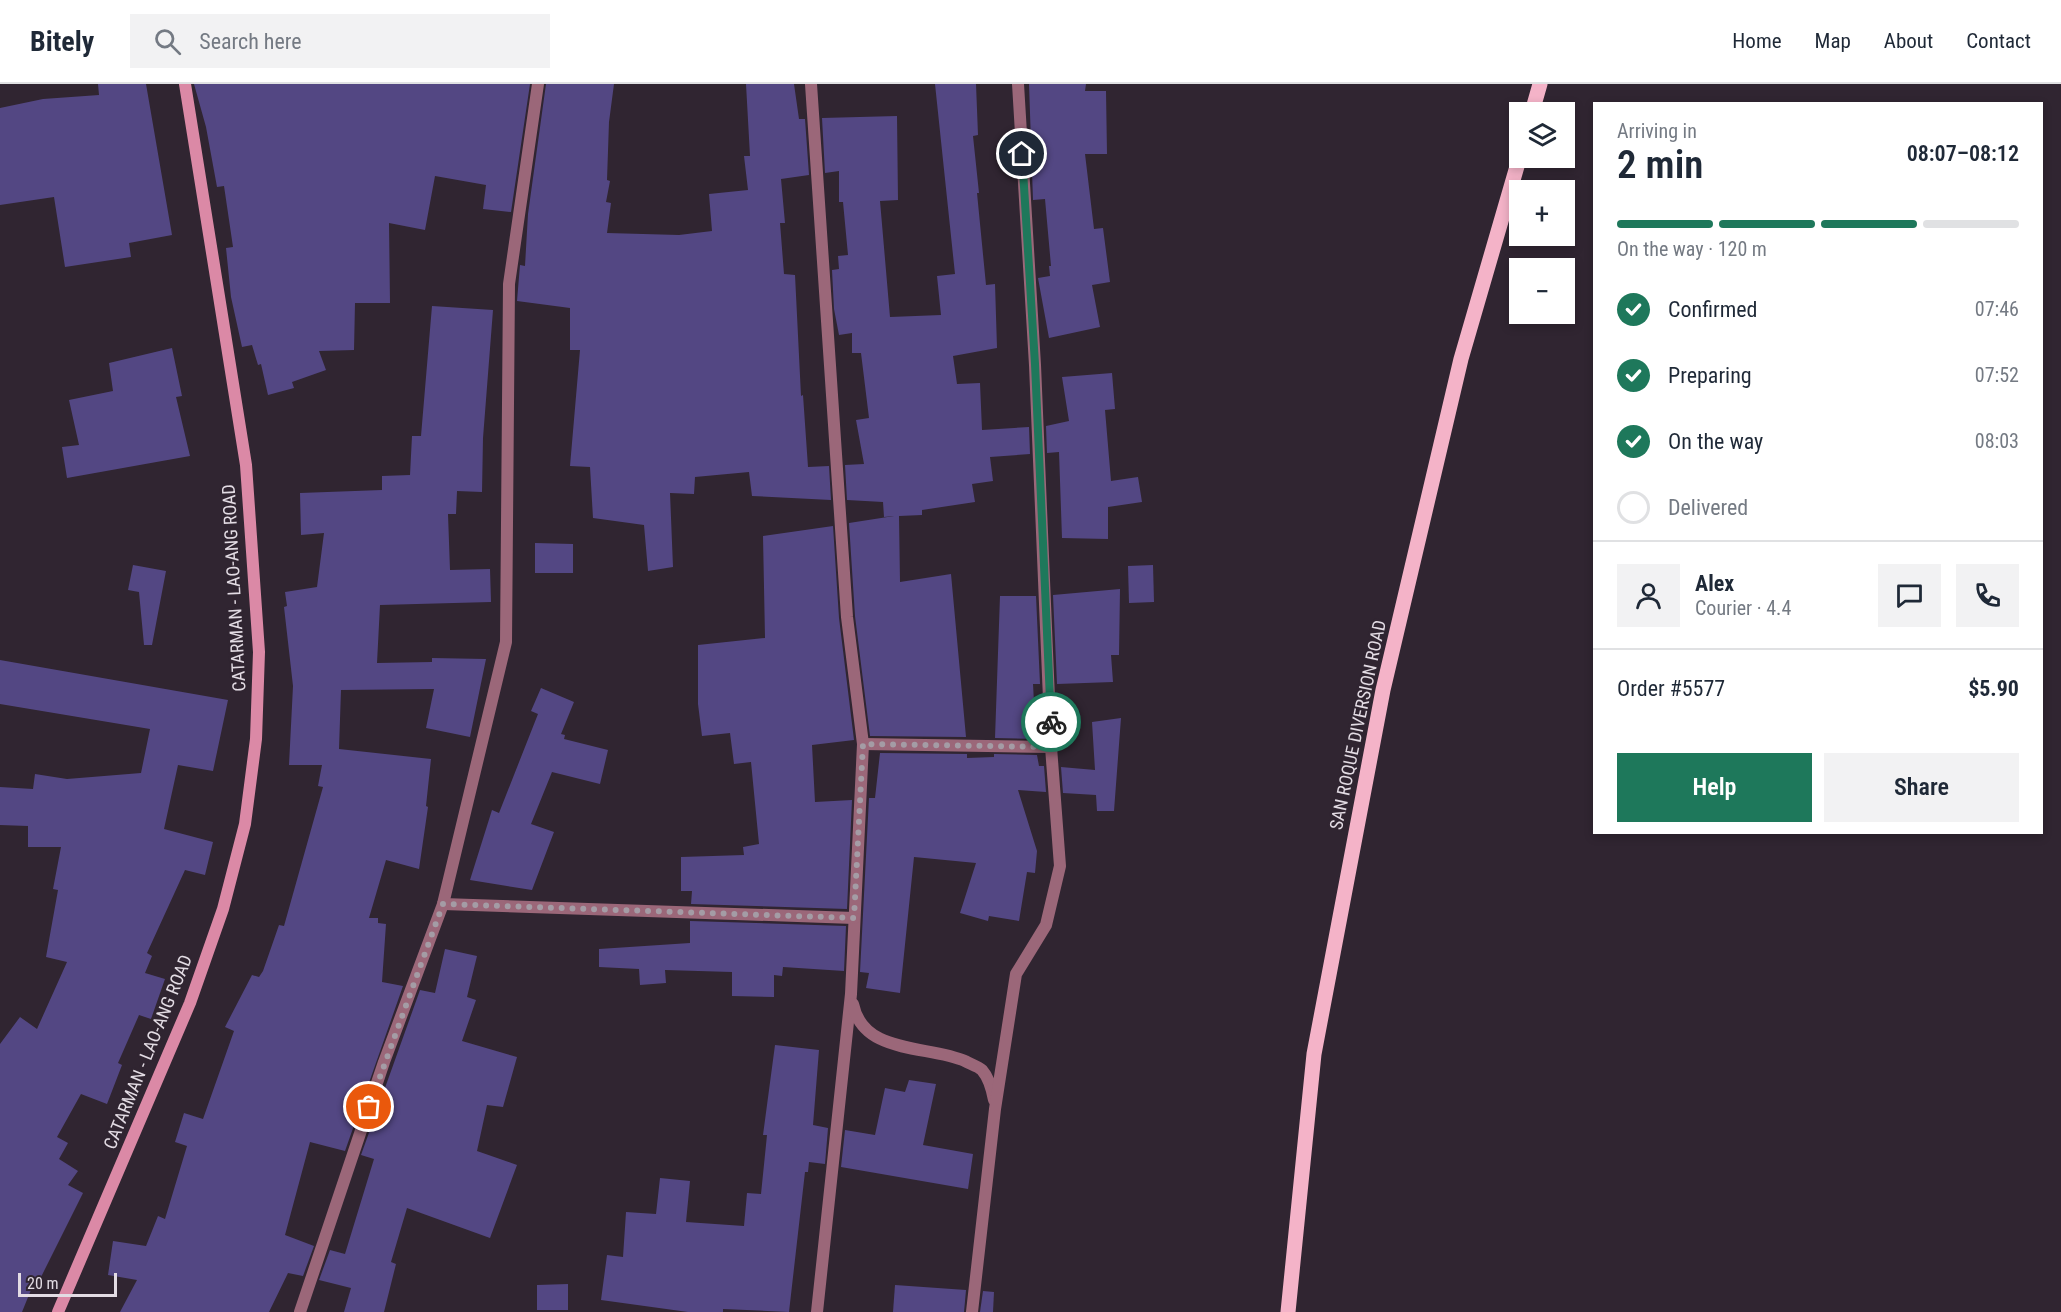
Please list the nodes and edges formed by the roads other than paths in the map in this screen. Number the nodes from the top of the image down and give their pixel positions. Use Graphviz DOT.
graph roads {
  1 [pos="185,84"];
  2 [pos="538,84"];
  3 [pos="811,84"];
  4 [pos="1018,84"];
  5 [pos="1540,84"];
  6 [pos="1535,102"];
  7 [pos="1517,168"];
  8 [pos="863,744"];
  9 [pos="1051,747"];
  10 [pos="443,904"];
  11 [pos="854,918"];
  12 [pos="851,994"];
  13 [pos="995,1109"];
  14 [pos="58,1312"];
  15 [pos="300,1312"];
  16 [pos="817,1312"];
  17 [pos="972,1312"];
  18 [pos="1288,1312"];
  1 -- 14 [label="main road, CATARMAN - LAO-ANG ROAD"];
  2 -- 10 [label="street"];
  3 -- 8 [label="street"];
  4 -- 9 [label="street"];
  5 -- 6 [label="main road"];
  7 -- 18 [label="main road, SAN ROQUE DIVERSION ROAD"];
  8 -- 9 [label="street"];
  8 -- 11 [label="street"];
  9 -- 13 [label="street"];
  10 -- 11 [label="street"];
  10 -- 15 [label="street"];
  11 -- 12 [label="street"];
  12 -- 13 [label="street"];
  12 -- 16 [label="street"];
  13 -- 17 [label="street"];
}
